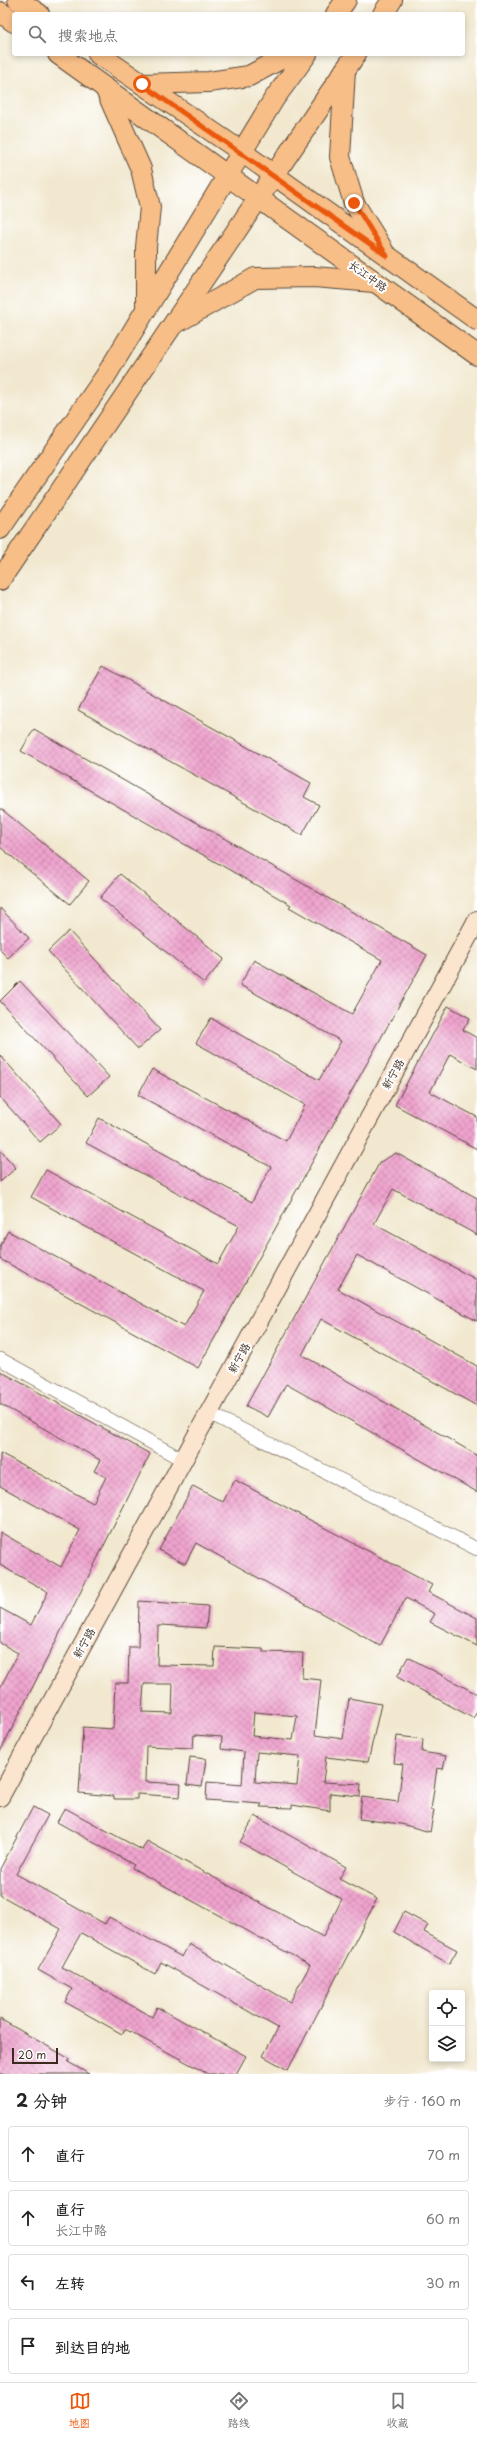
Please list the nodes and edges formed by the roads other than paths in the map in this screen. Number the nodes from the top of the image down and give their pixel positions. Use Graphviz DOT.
graph roads {
  1 [pos="18,0"];
  2 [pos="346,0"];
  3 [pos="392,0"];
  4 [pos="0,12"];
  5 [pos="36,12"];
  6 [pos="337,12"];
  7 [pos="384,12"];
  8 [pos="12,21"];
  9 [pos="61,56"];
  10 [pos="101,56"];
  11 [pos="286,56"];
  12 [pos="306,56"];
  13 [pos="351,61"];
  14 [pos="142,84"];
  15 [pos="104,87"];
  16 [pos="242,152"];
  17 [pos="274,175"];
  18 [pos="228,176"];
  19 [pos="259,198"];
  20 [pos="387,256"];
  21 [pos="375,282"];
  22 [pos="146,308"];
  23 [pos="477,320"];
  24 [pos="173,324"];
  25 [pos="477,355"];
  26 [pos="0,529"];
  27 [pos="0,580"];
  28 [pos="477,920"];
  29 [pos="0,1359"];
  30 [pos="209,1413"];
  31 [pos="183,1460"];
  32 [pos="477,1548"];
  33 [pos="0,1796"];
  1 -- 5 [label="main road"];
  2 -- 6 [label="main road"];
  3 -- 7 [label="main road"];
  4 -- 8 [label="main road"];
  9 -- 15 [label="main road, 长江中路"];
  10 -- 14 [label="main road"];
  11 -- 14 [label="main road"];
  12 -- 16 [label="main road"];
  13 -- 17 [label="main road"];
  13 -- 20 [label="main road"];
  14 -- 16 [label="main road"];
  15 -- 18 [label="main road, 长江中路"];
  15 -- 22 [label="main road"];
  16 -- 17 [label="main road"];
  16 -- 18 [label="main road"];
  17 -- 19 [label="main road"];
  17 -- 20 [label="main road"];
  18 -- 19 [label="main road, 长江中路"];
  18 -- 22 [label="main road"];
  19 -- 21 [label="main road, 长江中路"];
  19 -- 24 [label="main road"];
  20 -- 23 [label="main road"];
  21 -- 24 [label="main road"];
  21 -- 25 [label="main road, 长江中路"];
  22 -- 26 [label="main road"];
  24 -- 27 [label="main road"];
  28 -- 30 [label="street, 新宁路"];
  29 -- 31 [label="street"];
  30 -- 31 [label="street, 新宁路"];
  30 -- 32 [label="street"];
  31 -- 33 [label="street, 新宁路"];
}
